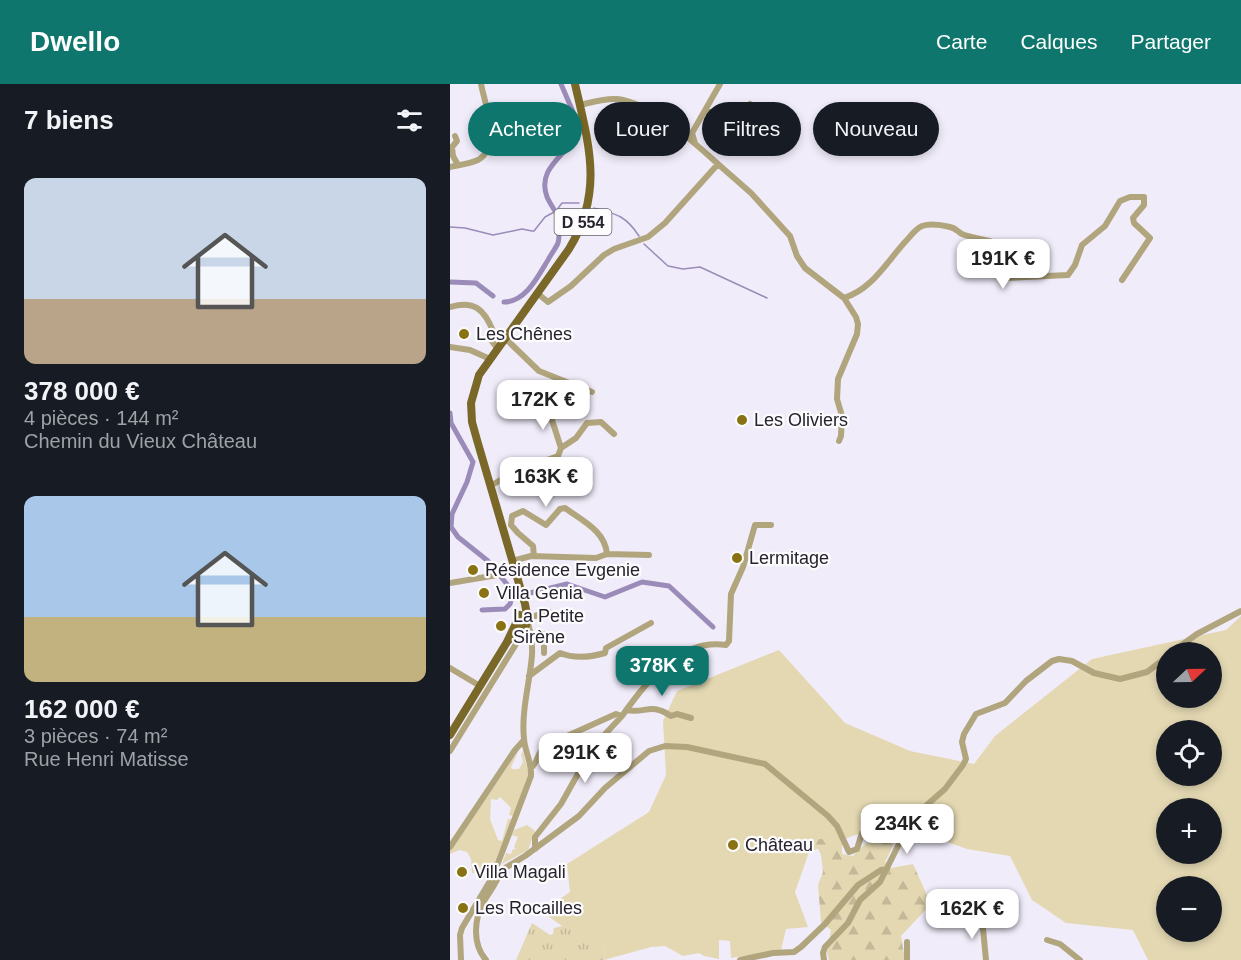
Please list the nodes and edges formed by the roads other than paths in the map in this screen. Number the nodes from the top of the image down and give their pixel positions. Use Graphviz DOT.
graph roads {
  1 [pos="481,84"];
  2 [pos="575,84"];
  3 [pos="720,84"];
  4 [pos="579,102"];
  5 [pos="710,102"];
  6 [pos="582,105"];
  7 [pos="582,116"];
  8 [pos="702,116"];
  9 [pos="456,136"];
  10 [pos="695,143"];
  11 [pos="718,164"];
  12 [pos="458,165"];
  13 [pos="450,167"];
  14 [pos="1122,280"];
  15 [pos="537,293"];
  16 [pos="844,298"];
  17 [pos="450,307"];
  18 [pos="493,331"];
  19 [pos="505,338"];
  20 [pos="450,347"];
  21 [pos="497,348"];
  22 [pos="490,359"];
  23 [pos="592,392"];
  24 [pos="550,409"];
  25 [pos="614,434"];
  26 [pos="839,441"];
  27 [pos="561,448"];
  28 [pos="490,486"];
  29 [pos="771,525"];
  30 [pos="607,554"];
  31 [pos="649,555"];
  32 [pos="534,556"];
  33 [pos="512,561"];
  34 [pos="515,572"];
  35 [pos="450,583"];
  36 [pos="1241,611"];
  37 [pos="549,612"];
  38 [pos="651,623"];
  39 [pos="526,624"];
  40 [pos="1186,642"];
  41 [pos="544,653"];
  42 [pos="1156,665"];
  43 [pos="450,668"];
  44 [pos="529,676"];
  45 [pos="480,686"];
  46 [pos="624,713"];
  47 [pos="691,718"];
  48 [pos="450,735"];
  49 [pos="524,740"];
  50 [pos="450,751"];
  51 [pos="531,768"];
  52 [pos="906,830"];
  53 [pos="450,847"];
  54 [pos="535,849"];
  55 [pos="887,869"];
  56 [pos="499,870"];
  57 [pos="958,913"];
  58 [pos="1047,940"];
  59 [pos="907,942"];
  60 [pos="461,960"];
  61 [pos="486,960"];
  62 [pos="740,960"];
  63 [pos="824,960"];
  64 [pos="908,960"];
  65 [pos="986,960"];
  66 [pos="1080,960"];
  1 -- 12 [label="street"];
  2 -- 4 [label="main road, D 554"];
  3 -- 5 [label="street"];
  6 -- 10 [label="street"];
  7 -- 15 [label="main road, D 554"];
  8 -- 10 [label="street"];
  9 -- 12 [label="street"];
  10 -- 11 [label="street"];
  11 -- 15 [label="street"];
  11 -- 16 [label="street"];
  12 -- 13 [label="street"];
  14 -- 16 [label="street"];
  15 -- 19 [label="main road, D 554"];
  16 -- 26 [label="street"];
  17 -- 18 [label="street"];
  18 -- 19 [label="street"];
  18 -- 21 [label="street"];
  19 -- 21 [label="main road, D 554"];
  19 -- 23 [label="street"];
  20 -- 22 [label="street"];
  21 -- 22 [label="main road, D 554"];
  22 -- 28 [label="main road, D 554"];
  24 -- 27 [label="street"];
  25 -- 27 [label="street"];
  27 -- 28 [label="street"];
  28 -- 33 [label="main road, D 554"];
  29 -- 46 [label="street"];
  30 -- 31 [label="street"];
  30 -- 32 [label="street"];
  30 -- 32 [label="street"];
  32 -- 33 [label="street"];
  33 -- 34 [label="main road, D 554"];
  34 -- 35 [label="street"];
  34 -- 39 [label="main road, D 554"];
  36 -- 40 [label="street"];
  37 -- 39 [label="street"];
  38 -- 44 [label="street"];
  39 -- 41 [label="street"];
  39 -- 44 [label="street"];
  39 -- 45 [label="main road"];
  39 -- 50 [label="street"];
  42 -- 52 [label="street"];
  43 -- 45 [label="street"];
  44 -- 49 [label="street"];
  45 -- 48 [label="main road"];
  46 -- 47 [label="street"];
  46 -- 51 [label="street"];
  46 -- 54 [label="street"];
  49 -- 51 [label="street"];
  49 -- 53 [label="street"];
  51 -- 56 [label="street"];
  52 -- 54 [label="street"];
  52 -- 55 [label="street"];
  54 -- 56 [label="street"];
  55 -- 62 [label="street"];
  55 -- 63 [label="street"];
  56 -- 60 [label="street"];
  56 -- 61 [label="street"];
  57 -- 65 [label="street"];
  58 -- 66 [label="street"];
  59 -- 64 [label="street"];
}
